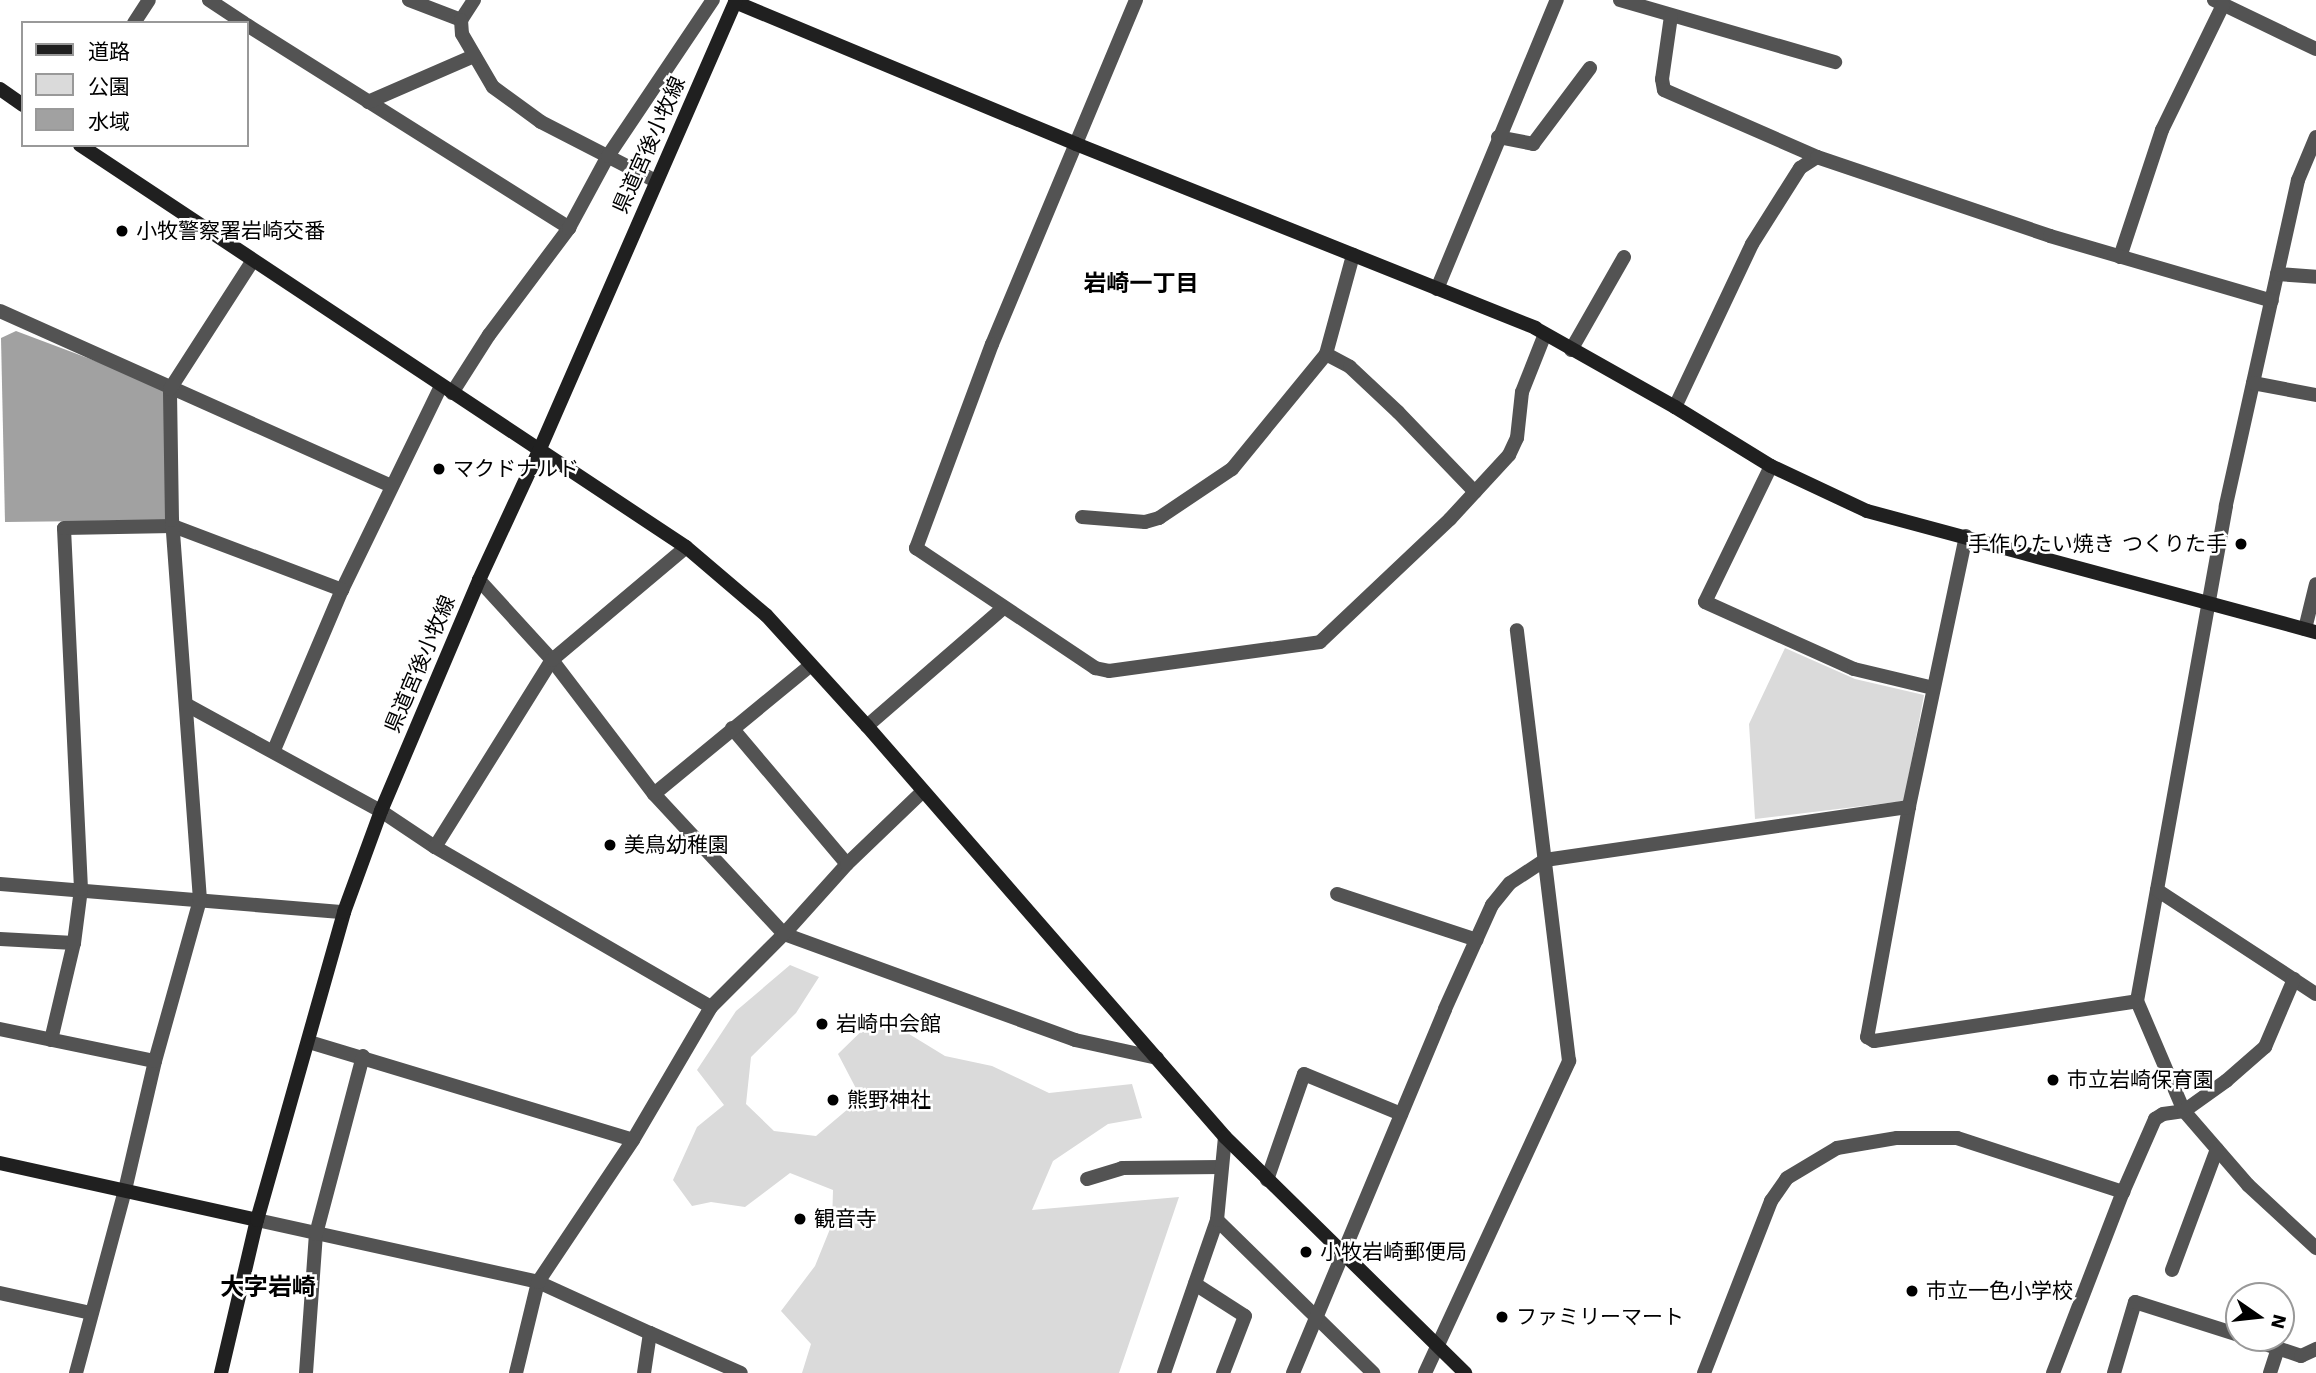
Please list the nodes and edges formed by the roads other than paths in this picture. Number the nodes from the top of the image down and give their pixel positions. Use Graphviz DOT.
graph roads {
  1 [pos="149,0"];
  2 [pos="209,0"];
  3 [pos="409,0"];
  4 [pos="474,0"];
  5 [pos="713,0"];
  6 [pos="1136,0"];
  7 [pos="1557,0"];
  8 [pos="1620,0"];
  9 [pos="733,1"];
  10 [pos="2218,2"];
  11 [pos="1671,16"];
  12 [pos="461,20"];
  13 [pos="135,21"];
  14 [pos="240,21"];
  15 [pos="248,26"];
  16 [pos="2316,49"];
  17 [pos="474,56"];
  18 [pos="1835,62"];
  19 [pos="1590,68"];
  20 [pos="0,89"];
  21 [pos="368,102"];
  22 [pos="21,104"];
  23 [pos="1498,137"];
  24 [pos="2316,137"];
  25 [pos="1076,144"];
  26 [pos="83,147"];
  27 [pos="608,156"];
  28 [pos="1818,157"];
  29 [pos="656,181"];
  30 [pos="569,228"];
  31 [pos="1353,255"];
  32 [pos="1624,257"];
  33 [pos="2120,257"];
  34 [pos="252,262"];
  35 [pos="2277,274"];
  36 [pos="2316,277"];
  37 [pos="1437,289"];
  38 [pos="2272,301"];
  39 [pos="0,311"];
  40 [pos="1545,334"];
  41 [pos="1571,350"];
  42 [pos="1326,354"];
  43 [pos="2253,383"];
  44 [pos="170,389"];
  45 [pos="447,389"];
  46 [pos="2316,395"];
  47 [pos="1675,407"];
  48 [pos="540,452"];
  49 [pos="1771,466"];
  50 [pos="392,486"];
  51 [pos="1475,492"];
  52 [pos="1082,517"];
  53 [pos="173,526"];
  54 [pos="1966,536"];
  55 [pos="686,547"];
  56 [pos="479,580"];
  57 [pos="2316,584"];
  58 [pos="342,590"];
  59 [pos="2207,604"];
  60 [pos="1003,608"];
  61 [pos="1517,630"];
  62 [pos="2310,630"];
  63 [pos="552,660"];
  64 [pos="811,665"];
  65 [pos="1933,688"];
  66 [pos="187,705"];
  67 [pos="867,726"];
  68 [pos="732,728"];
  69 [pos="274,750"];
  70 [pos="922,792"];
  71 [pos="654,794"];
  72 [pos="1909,807"];
  73 [pos="381,811"];
  74 [pos="435,847"];
  75 [pos="1545,860"];
  76 [pos="847,864"];
  77 [pos="0,884"];
  78 [pos="81,889"];
  79 [pos="2157,890"];
  80 [pos="1336,894"];
  81 [pos="200,900"];
  82 [pos="344,912"];
  83 [pos="784,934"];
  84 [pos="0,939"];
  85 [pos="1477,940"];
  86 [pos="74,943"];
  87 [pos="2294,979"];
  88 [pos="2316,994"];
  89 [pos="2137,1000"];
  90 [pos="711,1007"];
  91 [pos="0,1029"];
  92 [pos="51,1040"];
  93 [pos="309,1042"];
  94 [pos="363,1056"];
  95 [pos="1157,1058"];
  96 [pos="155,1061"];
  97 [pos="2184,1111"];
  98 [pos="1401,1114"];
  99 [pos="1225,1137"];
  100 [pos="633,1140"];
  101 [pos="2217,1149"];
  102 [pos="0,1163"];
  103 [pos="1221,1167"];
  104 [pos="1087,1180"];
  105 [pos="1268,1180"];
  106 [pos="125,1190"];
  107 [pos="2123,1192"];
  108 [pos="257,1220"];
  109 [pos="1217,1220"];
  110 [pos="316,1234"];
  111 [pos="2316,1248"];
  112 [pos="1342,1253"];
  113 [pos="2172,1270"];
  114 [pos="538,1282"];
  115 [pos="1195,1284"];
  116 [pos="0,1293"];
  117 [pos="91,1313"];
  118 [pos="1316,1314"];
  119 [pos="2225,1331"];
  120 [pos="650,1333"];
  121 [pos="1437,1345"];
  122 [pos="2316,1349"];
  123 [pos="2277,1352"];
  124 [pos="2290,1352"];
  125 [pos="1369,1371"];
  126 [pos="76,1373"];
  127 [pos="221,1373"];
  128 [pos="306,1373"];
  129 [pos="516,1373"];
  130 [pos="644,1373"];
  131 [pos="741,1373"];
  132 [pos="1164,1373"];
  133 [pos="1223,1373"];
  134 [pos="1293,1373"];
  135 [pos="1425,1373"];
  136 [pos="1465,1373"];
  137 [pos="1704,1373"];
  138 [pos="2053,1373"];
  139 [pos="2114,1373"];
  140 [pos="2270,1373"];
  1 -- 13 [label="street"];
  2 -- 14 [label="street"];
  3 -- 12 [label="street"];
  4 -- 12 [label="street"];
  5 -- 27 [label="street"];
  6 -- 25 [label="street"];
  7 -- 23 [label="street"];
  8 -- 11 [label="street"];
  9 -- 25 [label="street"];
  9 -- 29 [label="street, 県道宮後小牧線"];
  10 -- 16 [label="street"];
  10 -- 33 [label="street"];
  11 -- 18 [label="street"];
  11 -- 28 [label="street"];
  12 -- 17 [label="street"];
  15 -- 21 [label="street"];
  17 -- 21 [label="street"];
  17 -- 27 [label="street"];
  19 -- 23 [label="street"];
  20 -- 22 [label="street"];
  21 -- 30 [label="street"];
  23 -- 37 [label="street"];
  24 -- 35 [label="street"];
  25 -- 31 [label="street"];
  25 -- 60 [label="street"];
  26 -- 34 [label="street"];
  27 -- 29 [label="street"];
  27 -- 30 [label="street"];
  28 -- 33 [label="street"];
  28 -- 47 [label="street"];
  29 -- 48 [label="street, 県道宮後小牧線"];
  30 -- 45 [label="street"];
  31 -- 37 [label="street"];
  31 -- 42 [label="street"];
  32 -- 41 [label="street"];
  33 -- 38 [label="street"];
  34 -- 44 [label="street"];
  34 -- 45 [label="street"];
  35 -- 36 [label="street"];
  35 -- 38 [label="street"];
  37 -- 40 [label="street"];
  38 -- 43 [label="street"];
  39 -- 44 [label="street"];
  40 -- 41 [label="street"];
  40 -- 51 [label="street"];
  41 -- 47 [label="street"];
  42 -- 51 [label="street"];
  42 -- 52 [label="street"];
  43 -- 46 [label="street"];
  43 -- 59 [label="street"];
  44 -- 50 [label="street"];
  44 -- 53 [label="street"];
  45 -- 48 [label="street"];
  45 -- 50 [label="street"];
  47 -- 49 [label="street"];
  48 -- 55 [label="street"];
  48 -- 56 [label="street, 県道宮後小牧線"];
  49 -- 54 [label="street"];
  49 -- 65 [label="street"];
  50 -- 58 [label="street"];
  51 -- 60 [label="street"];
  53 -- 58 [label="street"];
  53 -- 66 [label="street"];
  53 -- 78 [label="street"];
  54 -- 59 [label="street"];
  54 -- 65 [label="street"];
  55 -- 63 [label="street"];
  55 -- 64 [label="street"];
  56 -- 63 [label="street"];
  56 -- 73 [label="street, 県道宮後小牧線"];
  57 -- 62 [label="street"];
  58 -- 69 [label="street"];
  59 -- 62 [label="street"];
  59 -- 79 [label="street"];
  60 -- 67 [label="street"];
  61 -- 75 [label="street"];
  63 -- 71 [label="street"];
  63 -- 74 [label="street"];
  64 -- 67 [label="street"];
  64 -- 68 [label="street"];
  65 -- 72 [label="street"];
  66 -- 69 [label="street"];
  66 -- 81 [label="street"];
  67 -- 70 [label="street"];
  68 -- 71 [label="street"];
  68 -- 76 [label="street"];
  69 -- 73 [label="street"];
  70 -- 76 [label="street"];
  70 -- 95 [label="street"];
  71 -- 83 [label="street"];
  72 -- 75 [label="street"];
  72 -- 89 [label="street"];
  73 -- 74 [label="street"];
  73 -- 82 [label="street, 県道宮後小牧線"];
  74 -- 90 [label="street"];
  75 -- 85 [label="street"];
  75 -- 121 [label="street"];
  76 -- 83 [label="street"];
  77 -- 78 [label="street"];
  78 -- 81 [label="street"];
  78 -- 86 [label="street"];
  79 -- 87 [label="street"];
  79 -- 89 [label="street"];
  80 -- 85 [label="street"];
  81 -- 82 [label="street"];
  81 -- 96 [label="street"];
  82 -- 93 [label="street, 県道宮後小牧線"];
  83 -- 90 [label="street"];
  83 -- 95 [label="street"];
  84 -- 86 [label="street"];
  85 -- 98 [label="street"];
  86 -- 92 [label="street"];
  87 -- 88 [label="street"];
  87 -- 97 [label="street"];
  89 -- 97 [label="street"];
  90 -- 100 [label="street"];
  91 -- 92 [label="street"];
  92 -- 96 [label="street"];
  93 -- 94 [label="street"];
  93 -- 108 [label="street, 県道宮後小牧線"];
  94 -- 100 [label="street"];
  94 -- 110 [label="street"];
  95 -- 99 [label="street"];
  96 -- 106 [label="street"];
  97 -- 101 [label="street"];
  97 -- 107 [label="street"];
  98 -- 105 [label="street"];
  98 -- 112 [label="street"];
  99 -- 103 [label="street"];
  99 -- 105 [label="street"];
  100 -- 114 [label="street"];
  101 -- 111 [label="street"];
  101 -- 113 [label="street"];
  102 -- 106 [label="street"];
  103 -- 104 [label="street"];
  103 -- 109 [label="street"];
  105 -- 112 [label="street"];
  106 -- 108 [label="street"];
  106 -- 117 [label="street"];
  107 -- 137 [label="street"];
  107 -- 138 [label="street"];
  108 -- 110 [label="street"];
  108 -- 127 [label="street, 県道宮後小牧線"];
  109 -- 115 [label="street"];
  109 -- 118 [label="street"];
  110 -- 114 [label="street"];
  110 -- 128 [label="street"];
  112 -- 118 [label="street"];
  112 -- 121 [label="street"];
  114 -- 120 [label="street"];
  114 -- 129 [label="street"];
  115 -- 132 [label="street"];
  115 -- 133 [label="street"];
  116 -- 117 [label="street"];
  117 -- 126 [label="street"];
  118 -- 125 [label="street"];
  118 -- 134 [label="street"];
  119 -- 139 [label="street"];
  120 -- 130 [label="street"];
  120 -- 131 [label="street"];
  121 -- 135 [label="street"];
  121 -- 136 [label="street"];
  122 -- 124 [label="street"];
  123 -- 140 [label="street"];
}
